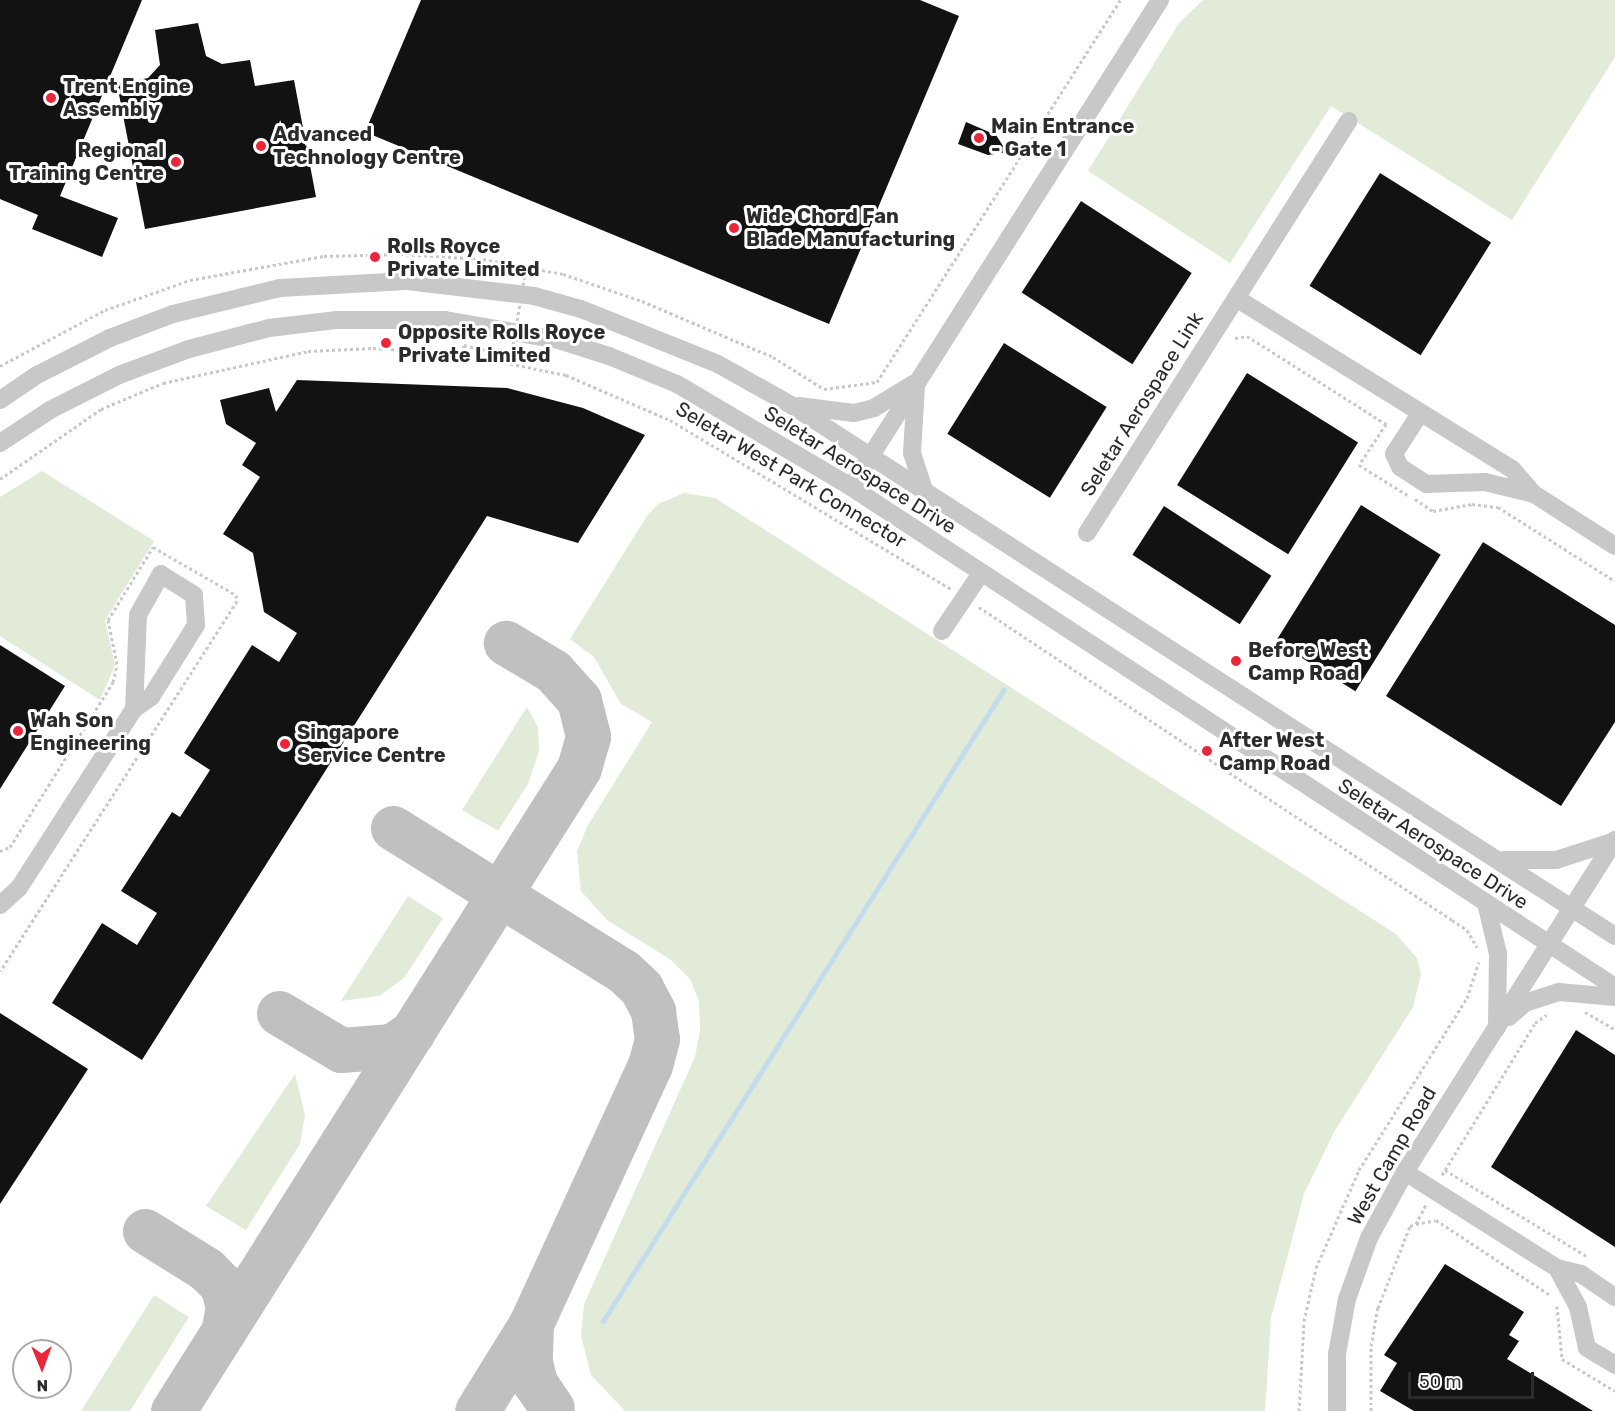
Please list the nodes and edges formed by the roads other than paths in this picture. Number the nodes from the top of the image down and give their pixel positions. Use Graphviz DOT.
graph roads {
  1 [pos="1160,0"];
  2 [pos="1348,121"];
  3 [pos="1236,298"];
  4 [pos="917,381"];
  5 [pos="0,400"];
  6 [pos="791,405"];
  7 [pos="1419,415"];
  8 [pos="0,444"];
  9 [pos="869,458"];
  10 [pos="851,487"];
  11 [pos="924,490"];
  12 [pos="1534,494"];
  13 [pos="1087,533"];
  14 [pos="1615,546"];
  15 [pos="981,573"];
  16 [pos="942,631"];
  17 [pos="134,709"];
  18 [pos="1615,841"];
  19 [pos="1498,859"];
  20 [pos="0,905"];
  21 [pos="1487,907"];
  22 [pos="1572,907"];
  23 [pos="1615,936"];
  24 [pos="1548,945"];
  25 [pos="1615,987"];
  26 [pos="1615,997"];
  27 [pos="1497,1028"];
  28 [pos="1405,1172"];
  29 [pos="1557,1268"];
  30 [pos="1615,1297"];
  31 [pos="1615,1365"];
  32 [pos="1337,1411"];
  1 -- 4 [label="street"];
  2 -- 3 [label="street, Seletar Aerospace Link"];
  3 -- 7 [label="street"];
  3 -- 13 [label="street, Seletar Aerospace Link"];
  4 -- 6 [label="street"];
  4 -- 9 [label="street"];
  4 -- 11 [label="street"];
  5 -- 6 [label="street, Seletar Aerospace Drive"];
  6 -- 9 [label="street, Seletar Aerospace Drive"];
  7 -- 12 [label="street"];
  7 -- 12 [label="street"];
  8 -- 10 [label="street, Seletar Aerospace Drive"];
  9 -- 10 [label="street"];
  9 -- 11 [label="street, Seletar Aerospace Drive"];
  10 -- 15 [label="street, Seletar Aerospace Drive"];
  11 -- 19 [label="street, Seletar Aerospace Drive"];
  12 -- 14 [label="street"];
  15 -- 16 [label="street"];
  15 -- 21 [label="street, Seletar Aerospace Drive"];
  17 -- 17 [label="street"];
  17 -- 20 [label="street"];
  18 -- 19 [label="street"];
  18 -- 22 [label="street"];
  19 -- 22 [label="street, Seletar Aerospace Drive"];
  21 -- 24 [label="street, Seletar Aerospace Drive"];
  21 -- 27 [label="street"];
  22 -- 23 [label="street, Seletar Aerospace Drive"];
  22 -- 24 [label="street"];
  24 -- 25 [label="street, Seletar Aerospace Drive"];
  24 -- 27 [label="street, West Camp Road"];
  26 -- 27 [label="street"];
  27 -- 28 [label="street, West Camp Road"];
  28 -- 29 [label="street"];
  28 -- 32 [label="street, West Camp Road"];
  29 -- 30 [label="street"];
  29 -- 31 [label="street"];
}
